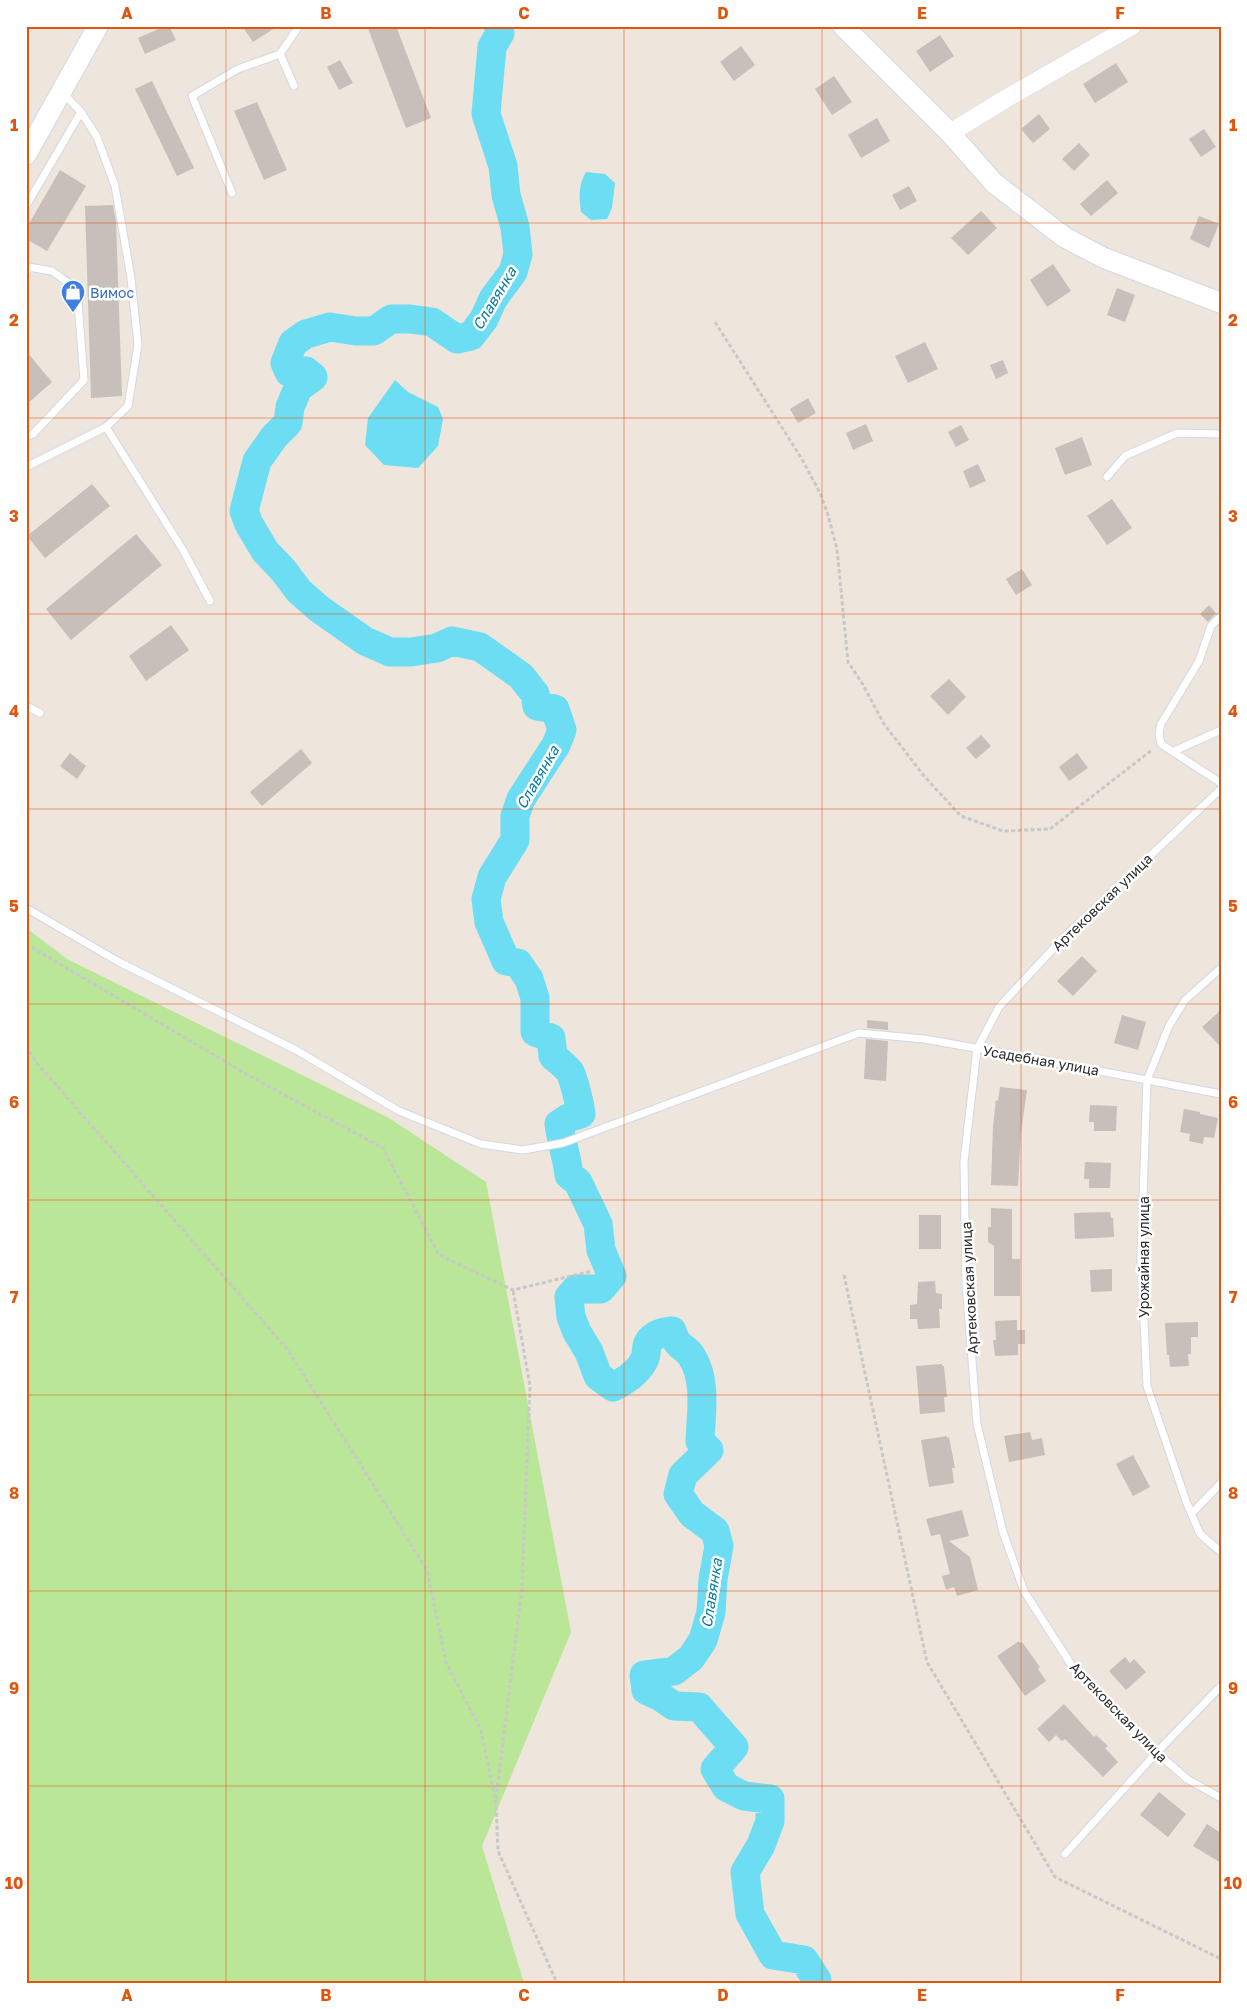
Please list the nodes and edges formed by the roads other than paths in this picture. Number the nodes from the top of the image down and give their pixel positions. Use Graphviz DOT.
graph roads {
  1 [pos="98,26"];
  2 [pos="299,26"];
  3 [pos="843,26"];
  4 [pos="1132,26"];
  5 [pos="280,54"];
  6 [pos="294,86"];
  7 [pos="62,93"];
  8 [pos="81,112"];
  9 [pos="950,133"];
  10 [pos="26,155"];
  11 [pos="232,193"];
  12 [pos="26,206"];
  13 [pos="26,275"];
  14 [pos="1221,303"];
  15 [pos="106,427"];
  16 [pos="1221,434"];
  17 [pos="26,437"];
  18 [pos="26,467"];
  19 [pos="1106,477"];
  20 [pos="210,601"];
  21 [pos="1221,616"];
  22 [pos="26,706"];
  23 [pos="40,713"];
  24 [pos="1221,730"];
  25 [pos="1174,751"];
  26 [pos="1221,783"];
  27 [pos="1221,789"];
  28 [pos="26,908"];
  29 [pos="1221,968"];
  30 [pos="977,1048"];
  31 [pos="1147,1080"];
  32 [pos="1221,1094"];
  33 [pos="1221,1483"];
  34 [pos="1192,1513"];
  35 [pos="1221,1552"];
  36 [pos="1221,1686"];
  37 [pos="1157,1752"];
  38 [pos="1221,1798"];
  39 [pos="1065,1854"];
  1 -- 7 [label="main road"];
  2 -- 5 [label="lane"];
  3 -- 9 [label="main road"];
  4 -- 9 [label="street"];
  5 -- 6 [label="lane"];
  5 -- 11 [label="lane"];
  7 -- 8 [label="lane"];
  7 -- 10 [label="main road"];
  8 -- 12 [label="lane"];
  8 -- 15 [label="lane"];
  9 -- 14 [label="main road"];
  13 -- 17 [label="lane"];
  15 -- 18 [label="lane"];
  15 -- 20 [label="lane"];
  16 -- 19 [label="lane"];
  21 -- 25 [label="lane"];
  22 -- 23 [label="lane"];
  24 -- 25 [label="lane"];
  25 -- 26 [label="lane"];
  27 -- 30 [label="lane, Артековская улица"];
  28 -- 30 [label="lane, Усадебная улица"];
  29 -- 31 [label="lane, Урожайная улица"];
  30 -- 31 [label="lane, Усадебная улица"];
  30 -- 37 [label="lane, Артековская улица"];
  31 -- 32 [label="lane, Усадебная улица"];
  31 -- 34 [label="lane, Урожайная улица"];
  33 -- 34 [label="lane"];
  34 -- 35 [label="lane, Урожайная улица"];
  36 -- 37 [label="lane"];
  37 -- 38 [label="lane, Артековская улица"];
  37 -- 39 [label="lane"];
}
